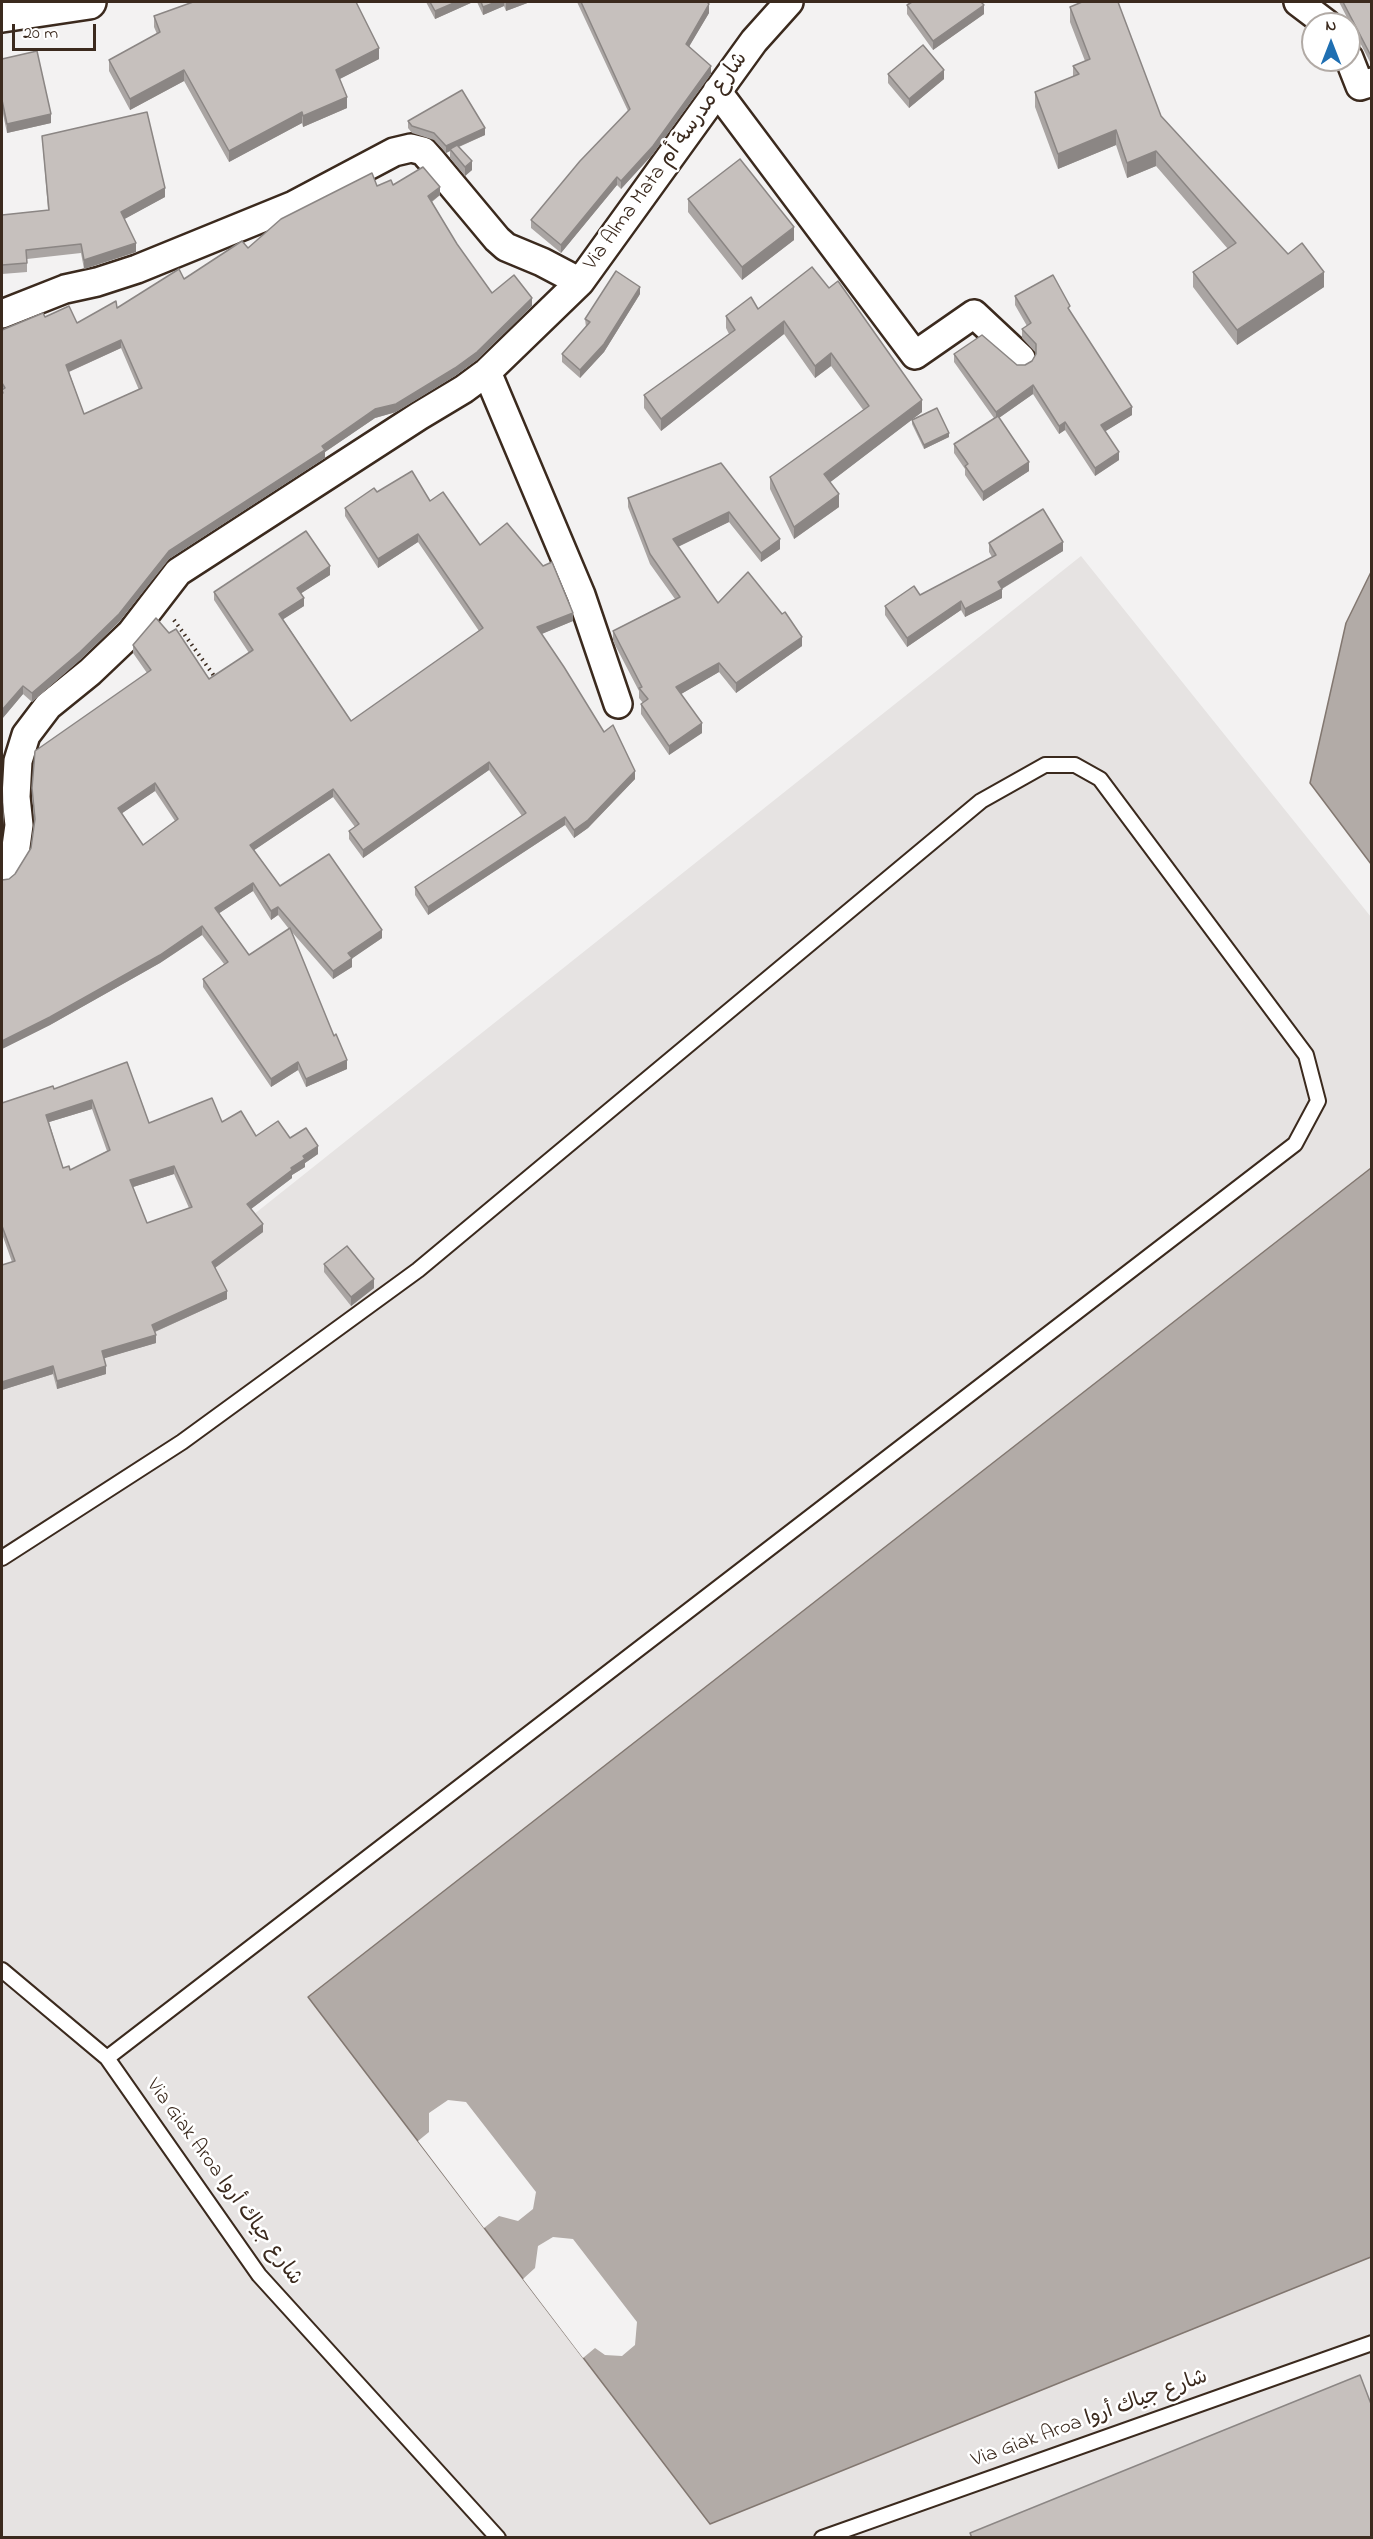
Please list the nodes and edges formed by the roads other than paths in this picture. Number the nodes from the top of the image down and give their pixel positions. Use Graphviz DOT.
graph roads {
  1 [pos="89,2"];
  2 [pos="789,2"];
  3 [pos="1298,2"];
  4 [pos="1311,12"];
  5 [pos="2,15"];
  6 [pos="1354,72"];
  7 [pos="1371,81"];
  8 [pos="717,91"];
  9 [pos="580,282"];
  10 [pos="2,314"];
  11 [pos="1022,358"];
  12 [pos="487,372"];
  13 [pos="618,704"];
  14 [pos="2,873"];
  15 [pos="2,1558"];
  16 [pos="2,1970"];
  17 [pos="107,2058"];
  18 [pos="1371,2343"];
  19 [pos="498,2538"];
  20 [pos="822,2538"];
  1 -- 5 [label="main road"];
  2 -- 8 [label="street, Via Alma Mata شارع مدرسة أم"];
  3 -- 4 [label="street"];
  6 -- 7 [label="street"];
  8 -- 9 [label="street, Via Alma Mata شارع مدرسة أم"];
  8 -- 11 [label="street"];
  9 -- 10 [label="street, Via Alma Mata شارع مدرسة أم"];
  9 -- 12 [label="street"];
  12 -- 13 [label="street"];
  12 -- 14 [label="street"];
  15 -- 17 [label="lane"];
  16 -- 17 [label="lane, Via Giak Aroa شارع جياك أروا"];
  17 -- 19 [label="lane, Via Giak Aroa شارع جياك أروا"];
  18 -- 20 [label="lane, Via Giak Aroa شارع جياك أروا"];
}
